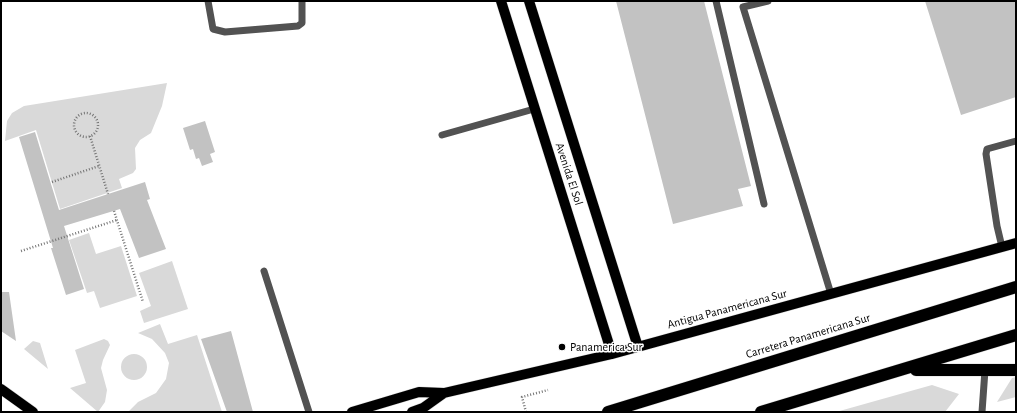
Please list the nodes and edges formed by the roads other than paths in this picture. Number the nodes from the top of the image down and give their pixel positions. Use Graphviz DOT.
graph roads {
  1 [pos="208,1"];
  2 [pos="302,1"];
  3 [pos="501,1"];
  4 [pos="529,1"];
  5 [pos="716,1"];
  6 [pos="768,1"];
  7 [pos="742,4"];
  8 [pos="534,108"];
  9 [pos="442,135"];
  10 [pos="1016,141"];
  11 [pos="764,204"];
  12 [pos="1016,243"];
  13 [pos="1002,247"];
  14 [pos="264,271"];
  15 [pos="1016,287"];
  16 [pos="831,294"];
  17 [pos="1016,335"];
  18 [pos="638,347"];
  19 [pos="612,354"];
  20 [pos="902,370"];
  21 [pos="985,370"];
  22 [pos="1016,370"];
  23 [pos="1,389"];
  24 [pos="444,393"];
  25 [pos="33,412"];
  26 [pos="309,412"];
  27 [pos="352,412"];
  28 [pos="412,412"];
  29 [pos="608,412"];
  30 [pos="761,412"];
  31 [pos="982,412"];
  1 -- 2 [label="lane"];
  3 -- 8 [label="main road, Avenida El Sol"];
  4 -- 18 [label="main road, Avenida El Sol"];
  5 -- 11 [label="lane"];
  6 -- 7 [label="lane"];
  7 -- 16 [label="lane"];
  8 -- 9 [label="lane"];
  8 -- 19 [label="main road, Avenida El Sol"];
  10 -- 13 [label="lane"];
  12 -- 13 [label="main road, Antigua Panamericana Sur"];
  13 -- 16 [label="main road, Antigua Panamericana Sur"];
  14 -- 26 [label="lane"];
  15 -- 29 [label="highway, Carretera Panamericana Sur"];
  16 -- 18 [label="main road, Antigua Panamericana Sur"];
  17 -- 20 [label="highway"];
  18 -- 19 [label="main road, Antigua Panamericana Sur"];
  19 -- 24 [label="main road, Antigua Panamericana Sur"];
  20 -- 21 [label="highway"];
  20 -- 30 [label="highway"];
  21 -- 22 [label="highway"];
  21 -- 31 [label="lane"];
  23 -- 25 [label="main road"];
  24 -- 27 [label="main road, Antigua Panamericana Sur"];
  24 -- 28 [label="main road, Antigua Panamericana Sur"];
}
